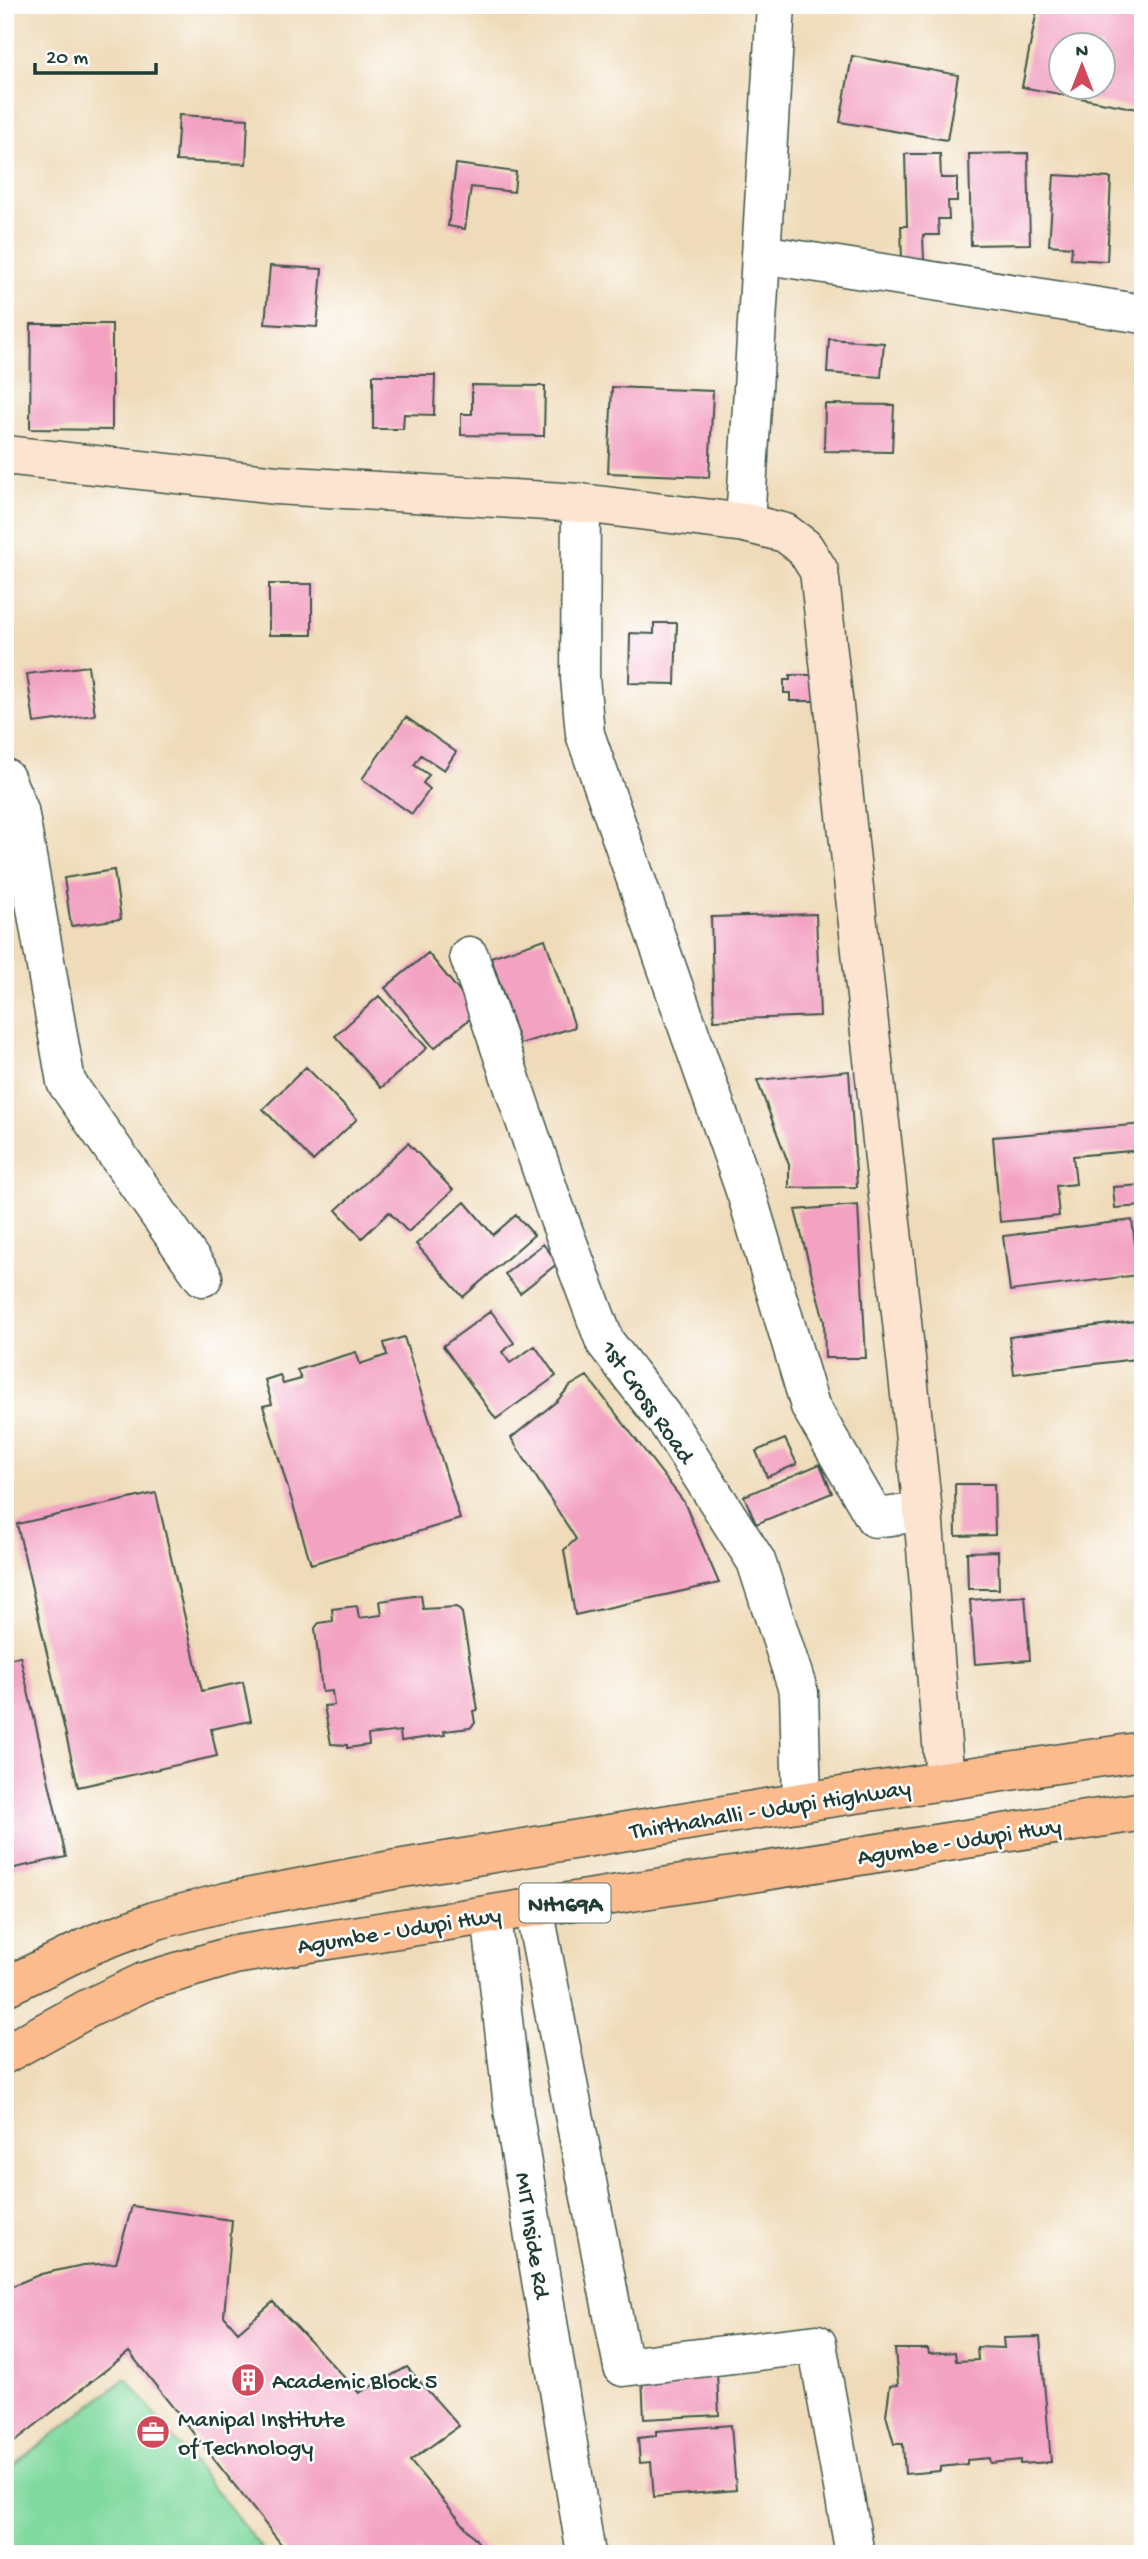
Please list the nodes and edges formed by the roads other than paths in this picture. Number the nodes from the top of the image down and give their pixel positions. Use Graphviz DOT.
graph roads {
  1 [pos="776,5"];
  2 [pos="761,254"];
  3 [pos="1143,314"];
  4 [pos="5,455"];
  5 [pos="581,503"];
  6 [pos="745,523"];
  7 [pos="5,778"];
  8 [pos="468,956"];
  9 [pos="203,1276"];
  10 [pos="923,1512"];
  11 [pos="1143,1751"];
  12 [pos="945,1780"];
  13 [pos="802,1802"];
  14 [pos="1143,1811"];
  15 [pos="534,1908"];
  16 [pos="491,1915"];
  17 [pos="5,1987"];
  18 [pos="5,2054"];
  19 [pos="586,2554"];
  20 [pos="855,2554"];
  1 -- 2 [label="street"];
  2 -- 3 [label="street"];
  2 -- 6 [label="street"];
  4 -- 5 [label="street"];
  5 -- 6 [label="street"];
  5 -- 10 [label="street"];
  6 -- 10 [label="street"];
  7 -- 9 [label="street"];
  8 -- 13 [label="street, 1st Cross Road"];
  10 -- 12 [label="street"];
  11 -- 12 [label="highway, Thirthahalli - Udupi Highway / NH169A"];
  12 -- 13 [label="highway, Thirthahalli - Udupi Highway / NH169A"];
  13 -- 17 [label="highway, Thirthahalli - Udupi Highway / NH169A"];
  14 -- 15 [label="highway, Agumbe - Udupi Hwy / NH169A"];
  15 -- 16 [label="highway, Agumbe - Udupi Hwy / NH169A"];
  15 -- 20 [label="street"];
  16 -- 18 [label="highway, Agumbe - Udupi Hwy / NH169A"];
  16 -- 19 [label="street, MIT Inside Rd"];
}
